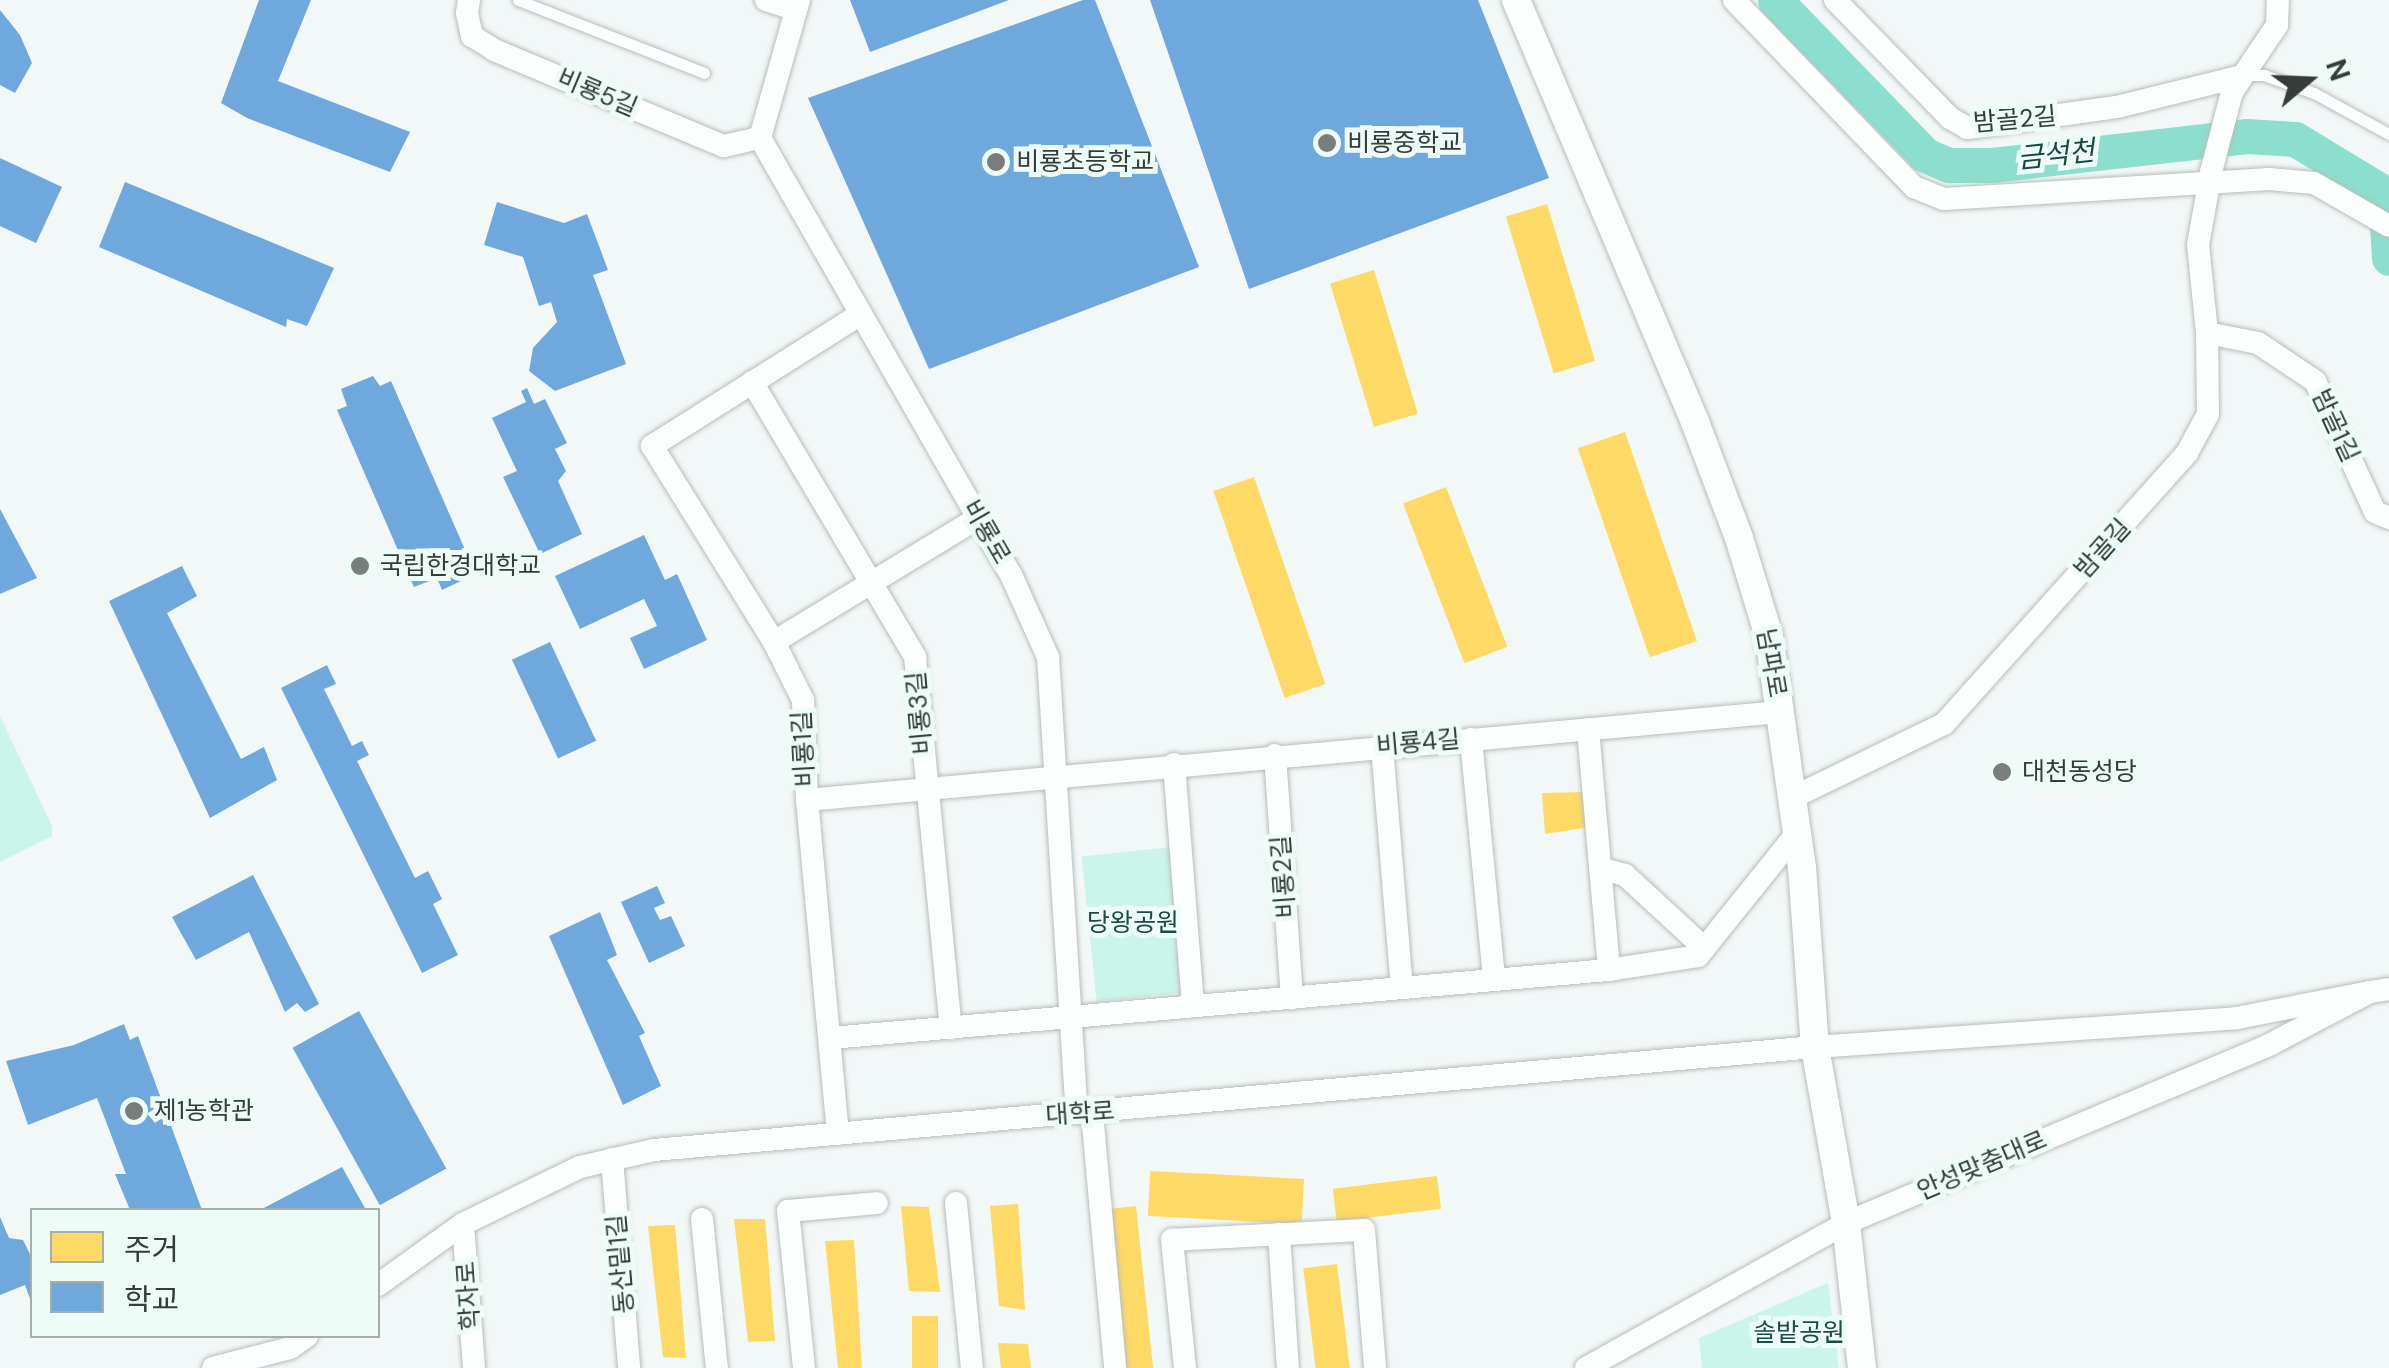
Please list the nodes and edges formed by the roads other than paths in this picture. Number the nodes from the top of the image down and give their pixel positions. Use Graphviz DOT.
graph roads {
  1 [pos="470,0"];
  2 [pos="518,0"];
  3 [pos="766,0"];
  4 [pos="1516,0"];
  5 [pos="1734,0"];
  6 [pos="1835,0"];
  7 [pos="2278,0"];
  8 [pos="797,5"];
  9 [pos="704,73"];
  10 [pos="2237,84"];
  11 [pos="2389,134"];
  12 [pos="760,138"];
  13 [pos="2210,177"];
  14 [pos="2383,222"];
  15 [pos="861,314"];
  16 [pos="2207,333"];
  17 [pos="752,382"];
  18 [pos="978,518"];
  19 [pos="2389,518"];
  20 [pos="872,579"];
  21 [pos="774,642"];
  22 [pos="1780,712"];
  23 [pos="1588,728"];
  24 [pos="1471,739"];
  25 [pos="1382,746"];
  26 [pos="1275,756"];
  27 [pos="1174,764"];
  28 [pos="1056,774"];
  29 [pos="927,787"];
  30 [pos="1792,798"];
  31 [pos="807,800"];
  32 [pos="1797,833"];
  33 [pos="1600,868"];
  34 [pos="1704,948"];
  35 [pos="1609,970"];
  36 [pos="1494,978"];
  37 [pos="1402,987"];
  38 [pos="2380,990"];
  39 [pos="1292,998"];
  40 [pos="1193,1006"];
  41 [pos="1072,1015"];
  42 [pos="951,1028"];
  43 [pos="831,1038"];
  44 [pos="1815,1047"];
  45 [pos="1085,1113"];
  46 [pos="838,1134"];
  47 [pos="612,1159"];
  48 [pos="877,1203"];
  49 [pos="956,1203"];
  50 [pos="702,1219"];
  51 [pos="463,1224"];
  52 [pos="1846,1224"];
  53 [pos="1278,1234"];
  54 [pos="380,1284"];
  55 [pos="304,1338"];
  56 [pos="214,1368"];
  57 [pos="474,1368"];
  58 [pos="629,1368"];
  59 [pos="716,1368"];
  60 [pos="804,1368"];
  61 [pos="972,1368"];
  62 [pos="1115,1368"];
  63 [pos="1186,1368"];
  64 [pos="1288,1368"];
  65 [pos="1374,1368"];
  66 [pos="1586,1368"];
  67 [pos="1862,1368"];
  1 -- 12 [label="street, 비룡5길"];
  2 -- 9 [label="lane"];
  3 -- 8 [label="street"];
  4 -- 22 [label="street, 남파로"];
  5 -- 13 [label="street"];
  6 -- 10 [label="street, 밤골2길"];
  7 -- 10 [label="street, 밤골길"];
  8 -- 12 [label="street"];
  10 -- 11 [label="lane"];
  10 -- 13 [label="street, 밤골길"];
  12 -- 15 [label="street, 비룡로"];
  13 -- 14 [label="street"];
  13 -- 16 [label="street, 밤골길"];
  15 -- 17 [label="street, 비룡1길"];
  15 -- 18 [label="street, 비룡로"];
  16 -- 19 [label="street, 밤골1길"];
  16 -- 30 [label="street, 밤골길"];
  17 -- 20 [label="street, 비룡3길"];
  17 -- 21 [label="street, 비룡1길"];
  18 -- 20 [label="street"];
  18 -- 28 [label="street, 비룡로"];
  20 -- 21 [label="street"];
  20 -- 29 [label="street, 비룡3길"];
  21 -- 31 [label="street, 비룡1길"];
  22 -- 23 [label="street, 비룡4길"];
  22 -- 30 [label="street, 남파로"];
  23 -- 24 [label="street, 비룡4길"];
  23 -- 33 [label="street"];
  24 -- 25 [label="street, 비룡4길"];
  24 -- 36 [label="street"];
  25 -- 26 [label="street, 비룡4길"];
  25 -- 37 [label="street"];
  26 -- 27 [label="street, 비룡4길"];
  26 -- 39 [label="street, 비룡2길"];
  27 -- 28 [label="street, 비룡4길"];
  27 -- 40 [label="street"];
  28 -- 29 [label="street, 비룡4길"];
  28 -- 41 [label="street, 비룡로"];
  29 -- 31 [label="street, 비룡4길"];
  29 -- 42 [label="street, 비룡3길"];
  30 -- 32 [label="street, 남파로"];
  31 -- 43 [label="street, 비룡1길"];
  32 -- 34 [label="street"];
  32 -- 44 [label="street, 남파로"];
  33 -- 34 [label="street"];
  33 -- 35 [label="street"];
  34 -- 35 [label="street"];
  35 -- 36 [label="street"];
  36 -- 37 [label="street"];
  37 -- 39 [label="street"];
  38 -- 44 [label="street, 대학로"];
  38 -- 52 [label="street, 안성맞춤대로"];
  39 -- 40 [label="street"];
  40 -- 41 [label="street"];
  41 -- 42 [label="street"];
  41 -- 45 [label="street, 비룡로"];
  42 -- 43 [label="street"];
  43 -- 46 [label="street, 비룡1길"];
  44 -- 45 [label="street, 대학로"];
  44 -- 52 [label="street, 남파로"];
  45 -- 46 [label="street, 대학로"];
  45 -- 62 [label="street, 비룡로"];
  46 -- 47 [label="street, 대학로"];
  47 -- 51 [label="street, 대학로"];
  47 -- 58 [label="street, 동산밑1길"];
  48 -- 60 [label="street"];
  49 -- 61 [label="street"];
  50 -- 59 [label="street"];
  51 -- 54 [label="street, 대학로"];
  51 -- 57 [label="street, 학자로"];
  52 -- 66 [label="street, 안성맞춤대로"];
  52 -- 67 [label="street, 남파로"];
  53 -- 63 [label="street"];
  53 -- 64 [label="street"];
  53 -- 65 [label="street"];
  55 -- 56 [label="street"];
}
